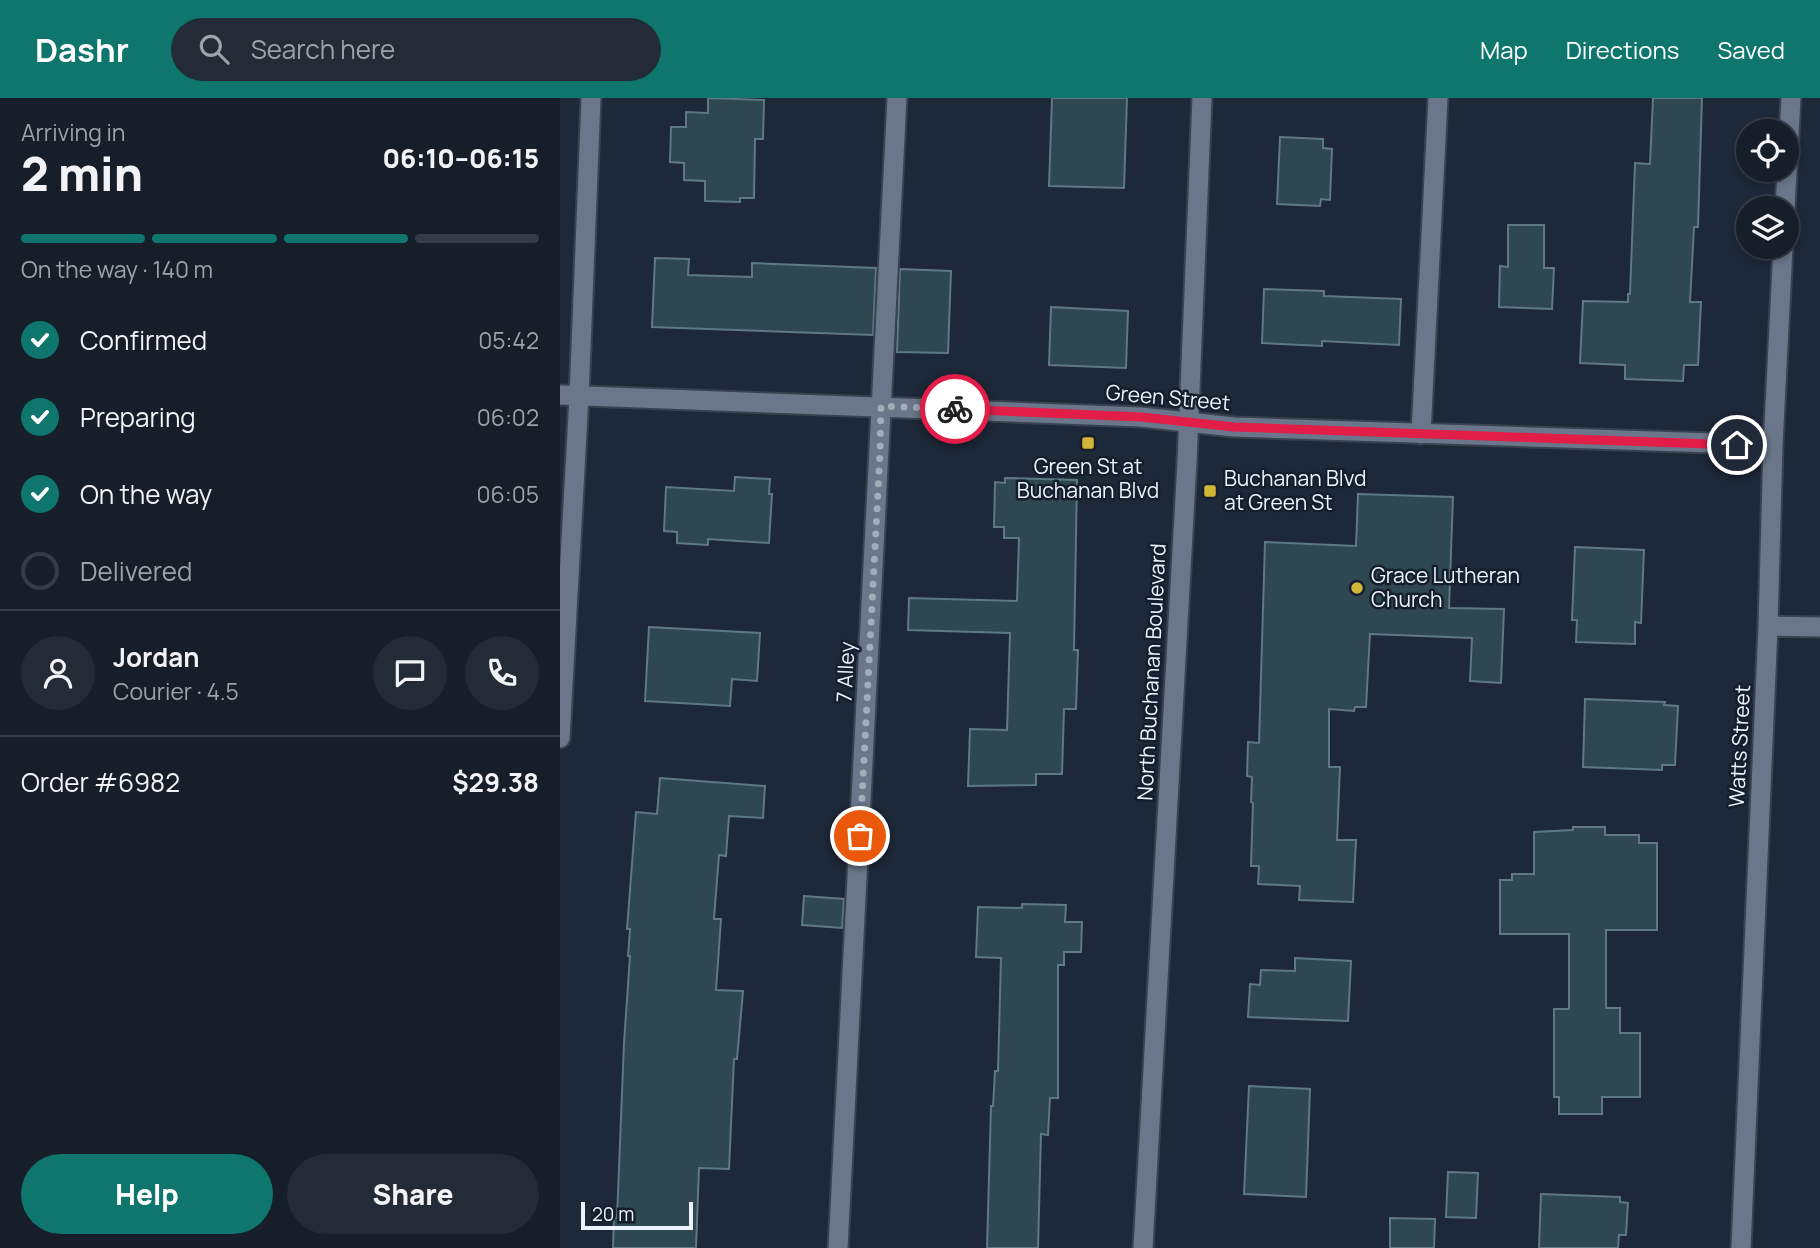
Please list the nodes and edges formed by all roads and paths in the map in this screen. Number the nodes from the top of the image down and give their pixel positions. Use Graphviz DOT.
graph roads {
  1 [pos="591,98"];
  2 [pos="897,98"];
  3 [pos="1202,98"];
  4 [pos="1438,98"];
  5 [pos="1791,98"];
  6 [pos="1787,196"];
  7 [pos="1782,259"];
  8 [pos="570,396"];
  9 [pos="881,406"];
  10 [pos="1188,422"];
  11 [pos="1421,433"];
  12 [pos="1773,445"];
  13 [pos="1768,626"];
  14 [pos="1820,627"];
  15 [pos="560,738"];
  16 [pos="838,1248"];
  17 [pos="1143,1248"];
  18 [pos="1741,1248"];
  1 -- 8 [label="street"];
  2 -- 9 [label="street, 7 Alley"];
  3 -- 10 [label="street, North Buchanan Boulevard"];
  4 -- 11 [label="street"];
  5 -- 6 [label="street"];
  7 -- 12 [label="street, Watts Street"];
  8 -- 9 [label="street, Green Street"];
  8 -- 15 [label="street"];
  9 -- 10 [label="street, Green Street"];
  9 -- 16 [label="street, 7 Alley"];
  10 -- 11 [label="street, Green Street"];
  10 -- 17 [label="street, North Buchanan Boulevard"];
  11 -- 12 [label="street, Green Street"];
  12 -- 13 [label="street, Watts Street"];
  13 -- 14 [label="street"];
  13 -- 18 [label="street, Watts Street"];
}
